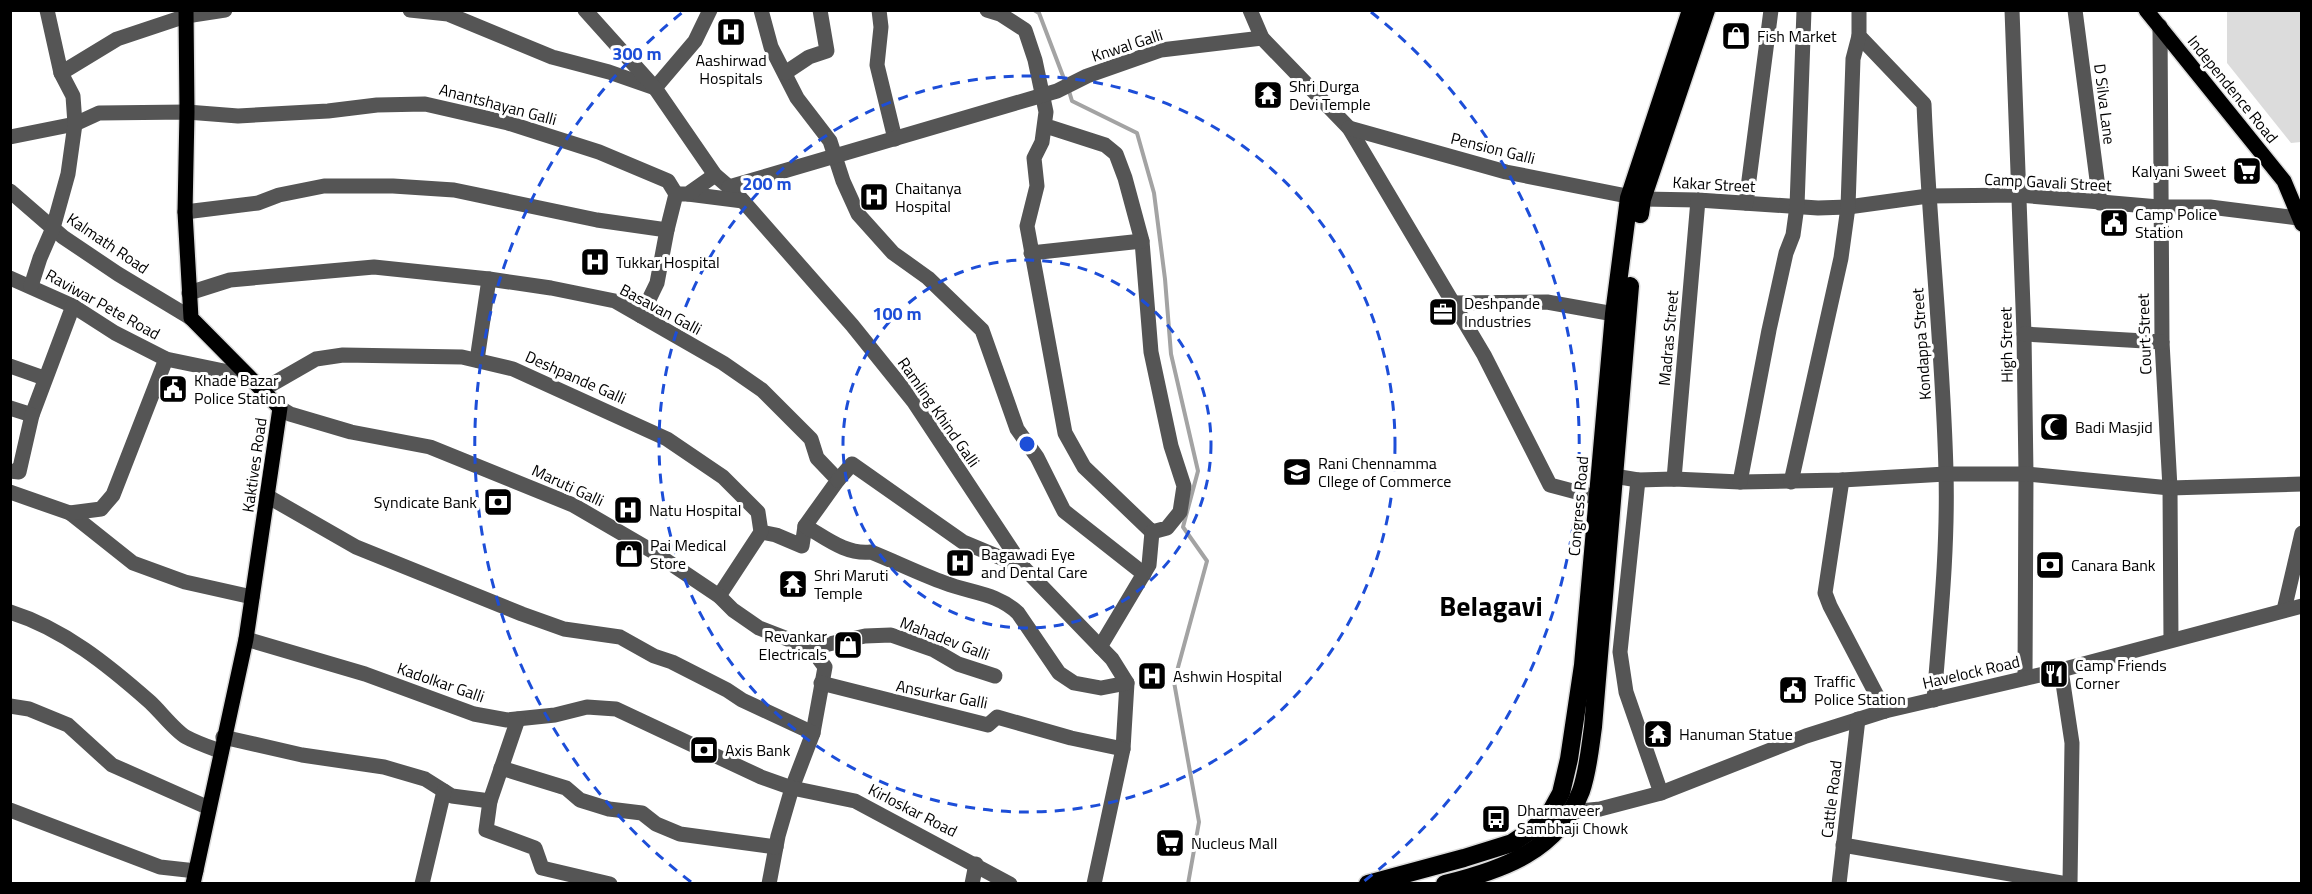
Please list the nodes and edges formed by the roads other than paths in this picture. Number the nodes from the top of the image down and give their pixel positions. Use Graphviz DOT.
graph roads {
  1 [pos="47,10"];
  2 [pos="225,10"];
  3 [pos="410,10"];
  4 [pos="585,10"];
  5 [pos="710,10"];
  6 [pos="761,10"];
  7 [pos="820,10"];
  8 [pos="879,10"];
  9 [pos="987,10"];
  10 [pos="1250,10"];
  11 [pos="1691,10"];
  12 [pos="1706,10"];
  13 [pos="1771,10"];
  14 [pos="1804,10"];
  15 [pos="1859,10"];
  16 [pos="2012,10"];
  17 [pos="2075,10"];
  18 [pos="2146,10"];
  19 [pos="186,13"];
  20 [pos="2160,26"];
  21 [pos="1859,36"];
  22 [pos="1262,38"];
  23 [pos="62,73"];
  24 [pos="785,73"];
  25 [pos="655,88"];
  26 [pos="1041,95"];
  27 [pos="187,112"];
  28 [pos="75,124"];
  29 [pos="1046,126"];
  30 [pos="1348,128"];
  31 [pos="10,137"];
  32 [pos="895,139"];
  33 [pos="836,157"];
  34 [pos="715,175"];
  35 [pos="729,187"];
  36 [pos="10,191"];
  37 [pos="682,194"];
  38 [pos="2019,195"];
  39 [pos="1928,196"];
  40 [pos="1636,198"];
  41 [pos="1698,200"];
  42 [pos="743,201"];
  43 [pos="2100,202"];
  44 [pos="1746,203"];
  45 [pos="1797,206"];
  46 [pos="1848,207"];
  47 [pos="2159,207"];
  48 [pos="185,212"];
  49 [pos="2300,221"];
  50 [pos="53,228"];
  51 [pos="667,230"];
  52 [pos="1142,241"];
  53 [pos="1031,253"];
  54 [pos="10,278"];
  55 [pos="489,279"];
  56 [pos="31,286"];
  57 [pos="189,293"];
  58 [pos="1451,303"];
  59 [pos="73,306"];
  60 [pos="1614,314"];
  61 [pos="641,316"];
  62 [pos="190,318"];
  63 [pos="2024,334"];
  64 [pos="2162,342"];
  65 [pos="166,359"];
  66 [pos="477,360"];
  67 [pos="10,366"];
  68 [pos="248,376"];
  69 [pos="44,378"];
  70 [pos="262,390"];
  71 [pos="10,408"];
  72 [pos="280,408"];
  73 [pos="32,415"];
  74 [pos="10,471"];
  75 [pos="1946,474"];
  76 [pos="2026,474"];
  77 [pos="1614,476"];
  78 [pos="1674,478"];
  79 [pos="838,480"];
  80 [pos="1638,480"];
  81 [pos="1842,480"];
  82 [pos="1740,482"];
  83 [pos="1791,482"];
  84 [pos="2301,484"];
  85 [pos="2170,488"];
  86 [pos="10,492"];
  87 [pos="267,496"];
  88 [pos="1606,498"];
  89 [pos="70,513"];
  90 [pos="805,526"];
  91 [pos="761,532"];
  92 [pos="1152,532"];
  93 [pos="2301,533"];
  94 [pos="1023,567"];
  95 [pos="1144,574"];
  96 [pos="719,596"];
  97 [pos="252,597"];
  98 [pos="2301,606"];
  99 [pos="2284,610"];
  100 [pos="10,612"];
  101 [pos="246,639"];
  102 [pos="2170,640"];
  103 [pos="1100,647"];
  104 [pos="811,648"];
  105 [pos="2061,670"];
  106 [pos="995,676"];
  107 [pos="2025,678"];
  108 [pos="821,683"];
  109 [pos="1127,683"];
  110 [pos="1934,700"];
  111 [pos="10,706"];
  112 [pos="1885,711"];
  113 [pos="518,719"];
  114 [pos="1858,719"];
  115 [pos="813,733"];
  116 [pos="222,744"];
  117 [pos="1124,749"];
  118 [pos="501,768"];
  119 [pos="792,788"];
  120 [pos="444,791"];
  121 [pos="1660,793"];
  122 [pos="490,801"];
  123 [pos="209,808"];
  124 [pos="10,810"];
  125 [pos="1550,813"];
  126 [pos="1570,813"];
  127 [pos="1843,845"];
  128 [pos="776,847"];
  129 [pos="976,864"];
  130 [pos="542,868"];
  131 [pos="195,877"];
  132 [pos="422,884"];
  133 [pos="538,884"];
  134 [pos="610,884"];
  135 [pos="770,884"];
  136 [pos="972,884"];
  137 [pos="1010,884"];
  138 [pos="1095,884"];
  139 [pos="1368,884"];
  140 [pos="1445,884"];
  141 [pos="1839,884"];
  142 [pos="2069,884"];
  1 -- 23 [label="street"];
  2 -- 19 [label="street"];
  3 -- 25 [label="street"];
  4 -- 25 [label="street, Ramling Khind Galli"];
  5 -- 25 [label="street"];
  6 -- 24 [label="street"];
  7 -- 24 [label="street"];
  8 -- 32 [label="street"];
  9 -- 26 [label="street"];
  10 -- 22 [label="street"];
  11 -- 40 [label="highway, Congress Road"];
  12 -- 40 [label="highway, Congress Road"];
  13 -- 44 [label="street"];
  14 -- 45 [label="street"];
  15 -- 21 [label="street"];
  16 -- 38 [label="street, High Street"];
  17 -- 43 [label="street, D Silva Lane"];
  18 -- 20 [label="main road, Independence Road"];
  19 -- 23 [label="street"];
  19 -- 27 [label="main road"];
  20 -- 47 [label="street, Court Street"];
  20 -- 49 [label="main road, Independence Road"];
  21 -- 39 [label="street, Kondappa Street"];
  21 -- 46 [label="street"];
  22 -- 26 [label="street, Knwal Galli"];
  22 -- 30 [label="street"];
  23 -- 28 [label="street"];
  24 -- 33 [label="street"];
  25 -- 34 [label="street, Ramling Khind Galli"];
  26 -- 29 [label="street"];
  26 -- 32 [label="street, Knwal Galli"];
  27 -- 28 [label="street, Anantshayan Galli"];
  27 -- 37 [label="street, Anantshayan Galli"];
  27 -- 48 [label="main road"];
  28 -- 31 [label="street, Anantshayan Galli"];
  28 -- 50 [label="street"];
  29 -- 52 [label="street"];
  29 -- 53 [label="street"];
  30 -- 40 [label="street, Pension Galli"];
  30 -- 58 [label="street"];
  32 -- 33 [label="street, Knwal Galli"];
  33 -- 35 [label="street, Knwal Galli"];
  33 -- 95 [label="street"];
  34 -- 35 [label="street, Ramling Khind Galli"];
  34 -- 37 [label="street"];
  35 -- 42 [label="street, Ramling Khind Galli"];
  36 -- 50 [label="street, Kalmath Road"];
  37 -- 42 [label="street"];
  37 -- 51 [label="street"];
  38 -- 39 [label="street, Camp Gavali Street"];
  38 -- 43 [label="street, Camp Gavali Street"];
  38 -- 63 [label="street, High Street"];
  39 -- 46 [label="street, Camp Gavali Street"];
  39 -- 75 [label="street, Kondappa Street"];
  40 -- 41 [label="street, Kakar Street"];
  40 -- 60 [label="highway, Congress Road"];
  40 -- 77 [label="highway, Congress Road"];
  41 -- 44 [label="street, Kakar Street"];
  41 -- 78 [label="street, Madras Street"];
  42 -- 94 [label="street, Ramling Khind Galli"];
  43 -- 47 [label="street, Camp Gavali Street"];
  44 -- 45 [label="street, Kakar Street"];
  45 -- 46 [label="street, Camp Gavali Street"];
  45 -- 82 [label="street"];
  46 -- 83 [label="street"];
  47 -- 49 [label="street, Camp Gavali Street"];
  47 -- 64 [label="street, Court Street"];
  48 -- 51 [label="street"];
  48 -- 57 [label="main road"];
  50 -- 56 [label="street"];
  50 -- 62 [label="street, Kalmath Road"];
  51 -- 61 [label="street"];
  52 -- 53 [label="street"];
  52 -- 92 [label="street"];
  53 -- 92 [label="street"];
  54 -- 56 [label="street, Raviwar Pete Road"];
  55 -- 57 [label="street, Basavan Galli"];
  55 -- 61 [label="street, Basavan Galli"];
  55 -- 66 [label="street"];
  56 -- 59 [label="street, Raviwar Pete Road"];
  57 -- 62 [label="main road"];
  58 -- 60 [label="street"];
  58 -- 88 [label="street"];
  59 -- 65 [label="street, Raviwar Pete Road"];
  59 -- 69 [label="street"];
  60 -- 88 [label="highway, Congress Road"];
  61 -- 79 [label="street, Basavan Galli"];
  62 -- 68 [label="main road, Kaktives Road"];
  63 -- 64 [label="street"];
  63 -- 76 [label="street, High Street"];
  64 -- 85 [label="street, Court Street"];
  65 -- 68 [label="street, Raviwar Pete Road"];
  65 -- 89 [label="street"];
  66 -- 70 [label="street, Deshpande Galli"];
  66 -- 91 [label="street, Deshpande Galli"];
  67 -- 69 [label="street"];
  68 -- 70 [label="main road, Kaktives Road"];
  69 -- 73 [label="street"];
  70 -- 72 [label="main road, Kaktives Road"];
  71 -- 73 [label="street"];
  72 -- 87 [label="main road, Kaktives Road"];
  72 -- 96 [label="street, Maruti Galli"];
  73 -- 74 [label="street"];
  75 -- 76 [label="street"];
  75 -- 81 [label="street"];
  75 -- 110 [label="street, Kondappa Street"];
  76 -- 85 [label="street"];
  76 -- 107 [label="street, High Street"];
  77 -- 80 [label="street"];
  77 -- 88 [label="highway, Congress Road"];
  78 -- 80 [label="street"];
  78 -- 82 [label="street"];
  79 -- 90 [label="street"];
  79 -- 94 [label="street"];
  80 -- 121 [label="street"];
  81 -- 83 [label="street"];
  81 -- 112 [label="street"];
  82 -- 83 [label="street"];
  84 -- 85 [label="street"];
  85 -- 102 [label="street, Court Street"];
  86 -- 89 [label="street"];
  87 -- 97 [label="main road, Kaktives Road"];
  87 -- 115 [label="street"];
  88 -- 125 [label="highway, Congress Road"];
  88 -- 126 [label="highway, Congress Road"];
  89 -- 97 [label="street"];
  90 -- 91 [label="street"];
  90 -- 109 [label="street"];
  91 -- 96 [label="street"];
  92 -- 95 [label="street"];
  93 -- 99 [label="street"];
  94 -- 103 [label="street, Ramling Khind Galli"];
  95 -- 103 [label="street"];
  96 -- 104 [label="street, Maruti Galli"];
  97 -- 101 [label="main road, Kaktives Road"];
  98 -- 99 [label="street, Havelock Road"];
  99 -- 102 [label="street, Havelock Road"];
  100 -- 116 [label="street"];
  101 -- 113 [label="street, Kadolkar Galli"];
  101 -- 116 [label="main road, Kaktives Road"];
  102 -- 105 [label="street, Havelock Road"];
  103 -- 109 [label="street, Ramling Khind Galli"];
  104 -- 106 [label="street, Mahadev Galli"];
  104 -- 108 [label="street"];
  105 -- 107 [label="street, Havelock Road"];
  105 -- 142 [label="street"];
  107 -- 110 [label="street, Havelock Road"];
  108 -- 115 [label="street"];
  108 -- 117 [label="street, Ansurkar Galli"];
  109 -- 117 [label="street"];
  110 -- 112 [label="street, Havelock Road"];
  111 -- 123 [label="street"];
  112 -- 114 [label="street, Havelock Road"];
  113 -- 118 [label="street"];
  113 -- 119 [label="street, Kadolkar Galli"];
  114 -- 121 [label="street, Havelock Road"];
  114 -- 127 [label="street, Cattle Road"];
  115 -- 119 [label="street"];
  116 -- 120 [label="street"];
  116 -- 123 [label="main road, Kaktives Road"];
  117 -- 138 [label="street"];
  118 -- 122 [label="street"];
  118 -- 128 [label="street"];
  119 -- 128 [label="street"];
  119 -- 129 [label="street, Kirloskar Road"];
  120 -- 122 [label="street"];
  120 -- 132 [label="street"];
  121 -- 126 [label="street, Havelock Road"];
  122 -- 130 [label="street"];
  123 -- 131 [label="main road, Kaktives Road"];
  124 -- 131 [label="street"];
  125 -- 126 [label="street, Havelock Road"];
  125 -- 139 [label="highway, Congress Road"];
  126 -- 140 [label="highway, Congress Road"];
  127 -- 141 [label="street, Cattle Road"];
  127 -- 142 [label="street"];
  128 -- 135 [label="street"];
  129 -- 136 [label="street"];
  129 -- 137 [label="street, Kirloskar Road"];
  130 -- 133 [label="street"];
  130 -- 134 [label="street"];
}
